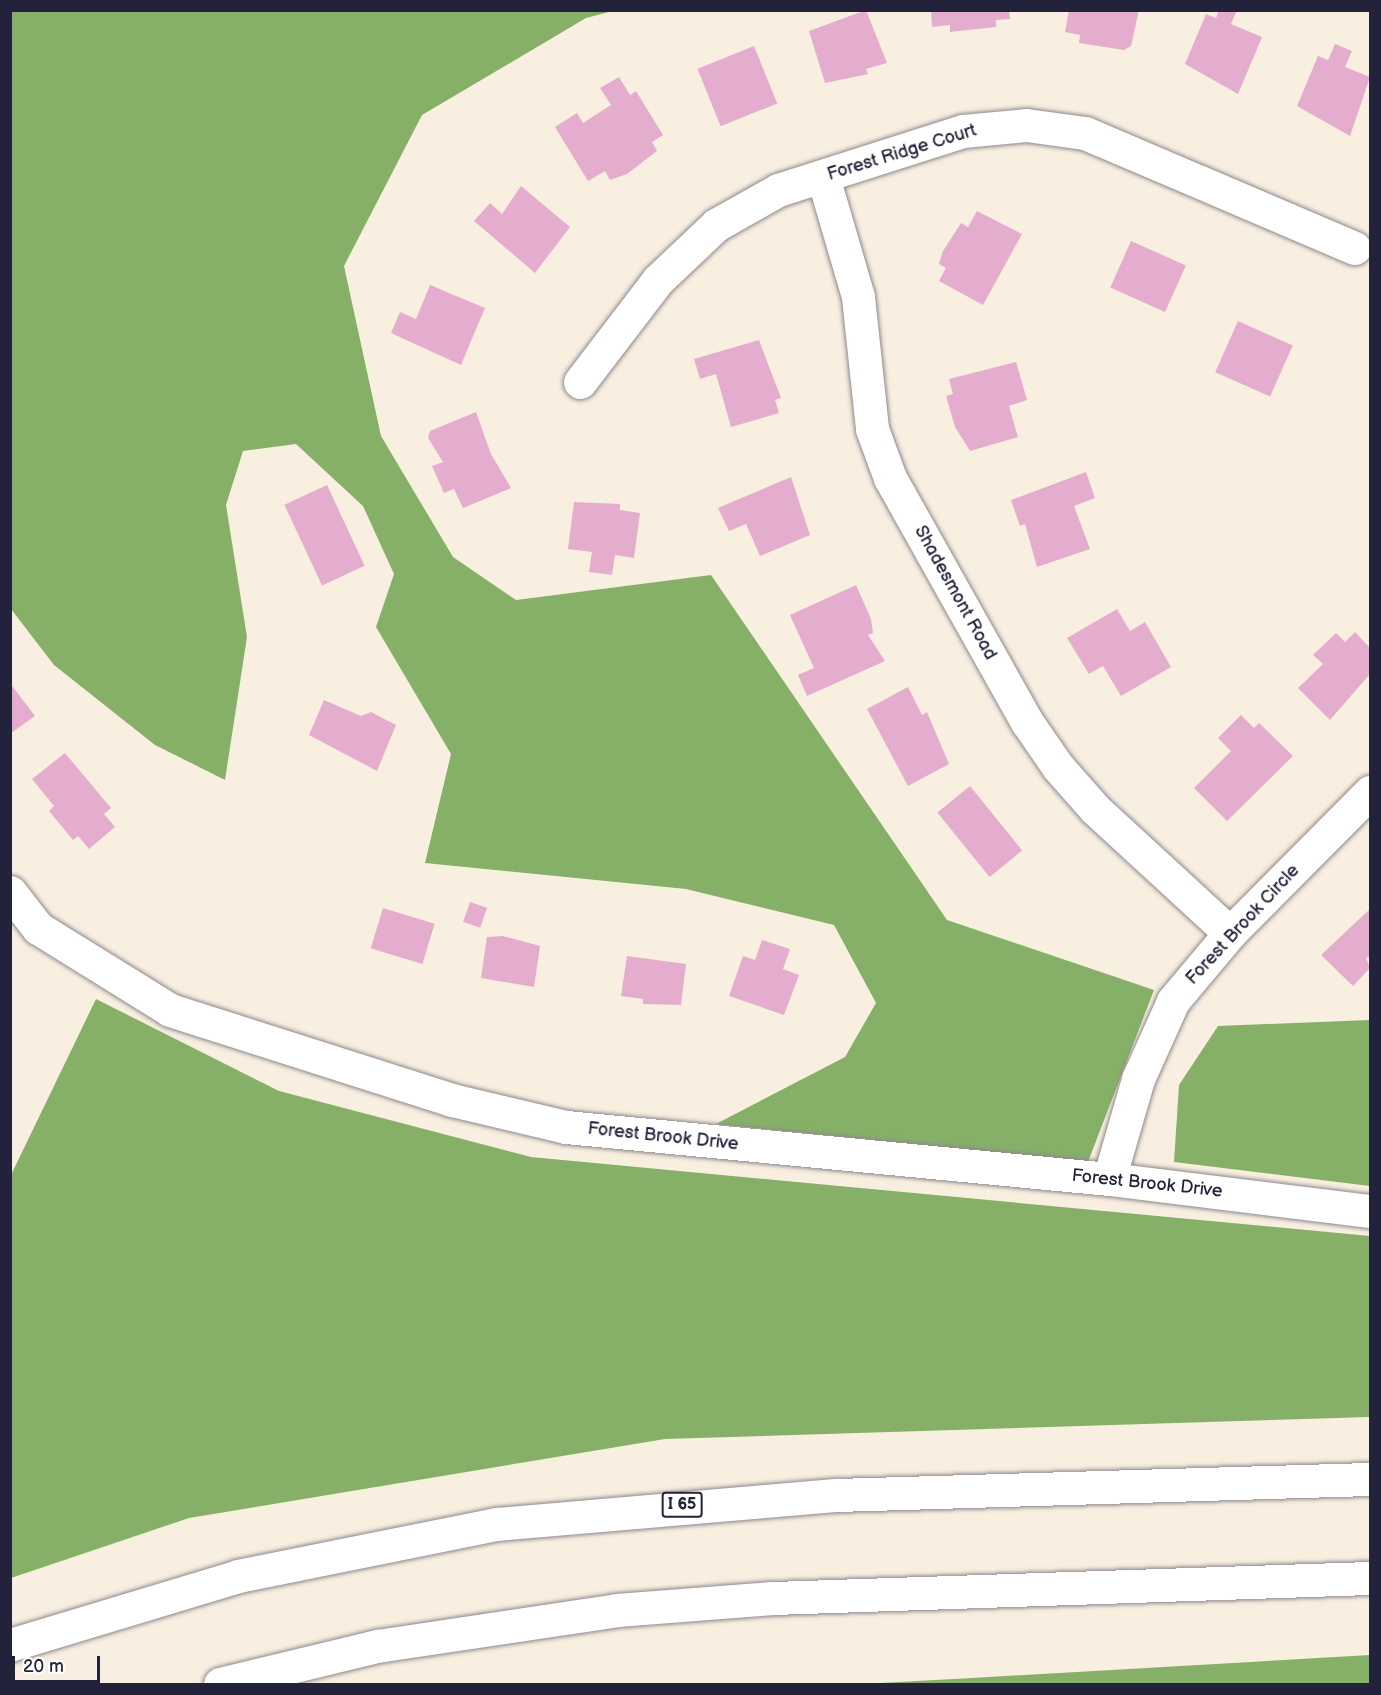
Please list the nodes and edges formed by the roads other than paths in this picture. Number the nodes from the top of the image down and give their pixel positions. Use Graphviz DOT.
graph roads {
  1 [pos="823,177"];
  2 [pos="1355,248"];
  3 [pos="580,382"];
  4 [pos="1371,792"];
  5 [pos="10,892"];
  6 [pos="1230,933"];
  7 [pos="1109,1179"];
  8 [pos="1371,1211"];
  9 [pos="1371,1479"];
  10 [pos="1371,1578"];
  11 [pos="10,1645"];
  12 [pos="220,1684"];
  1 -- 2 [label="main road, Forest Ridge Court"];
  1 -- 3 [label="main road, Forest Ridge Court"];
  1 -- 6 [label="main road, Shadesmont Road"];
  4 -- 6 [label="main road, Forest Brook Circle"];
  5 -- 7 [label="main road, Forest Brook Drive"];
  6 -- 7 [label="main road, Forest Brook Circle"];
  7 -- 8 [label="main road, Forest Brook Drive"];
  9 -- 11 [label="main road, I 65"];
  10 -- 12 [label="main road"];
}
